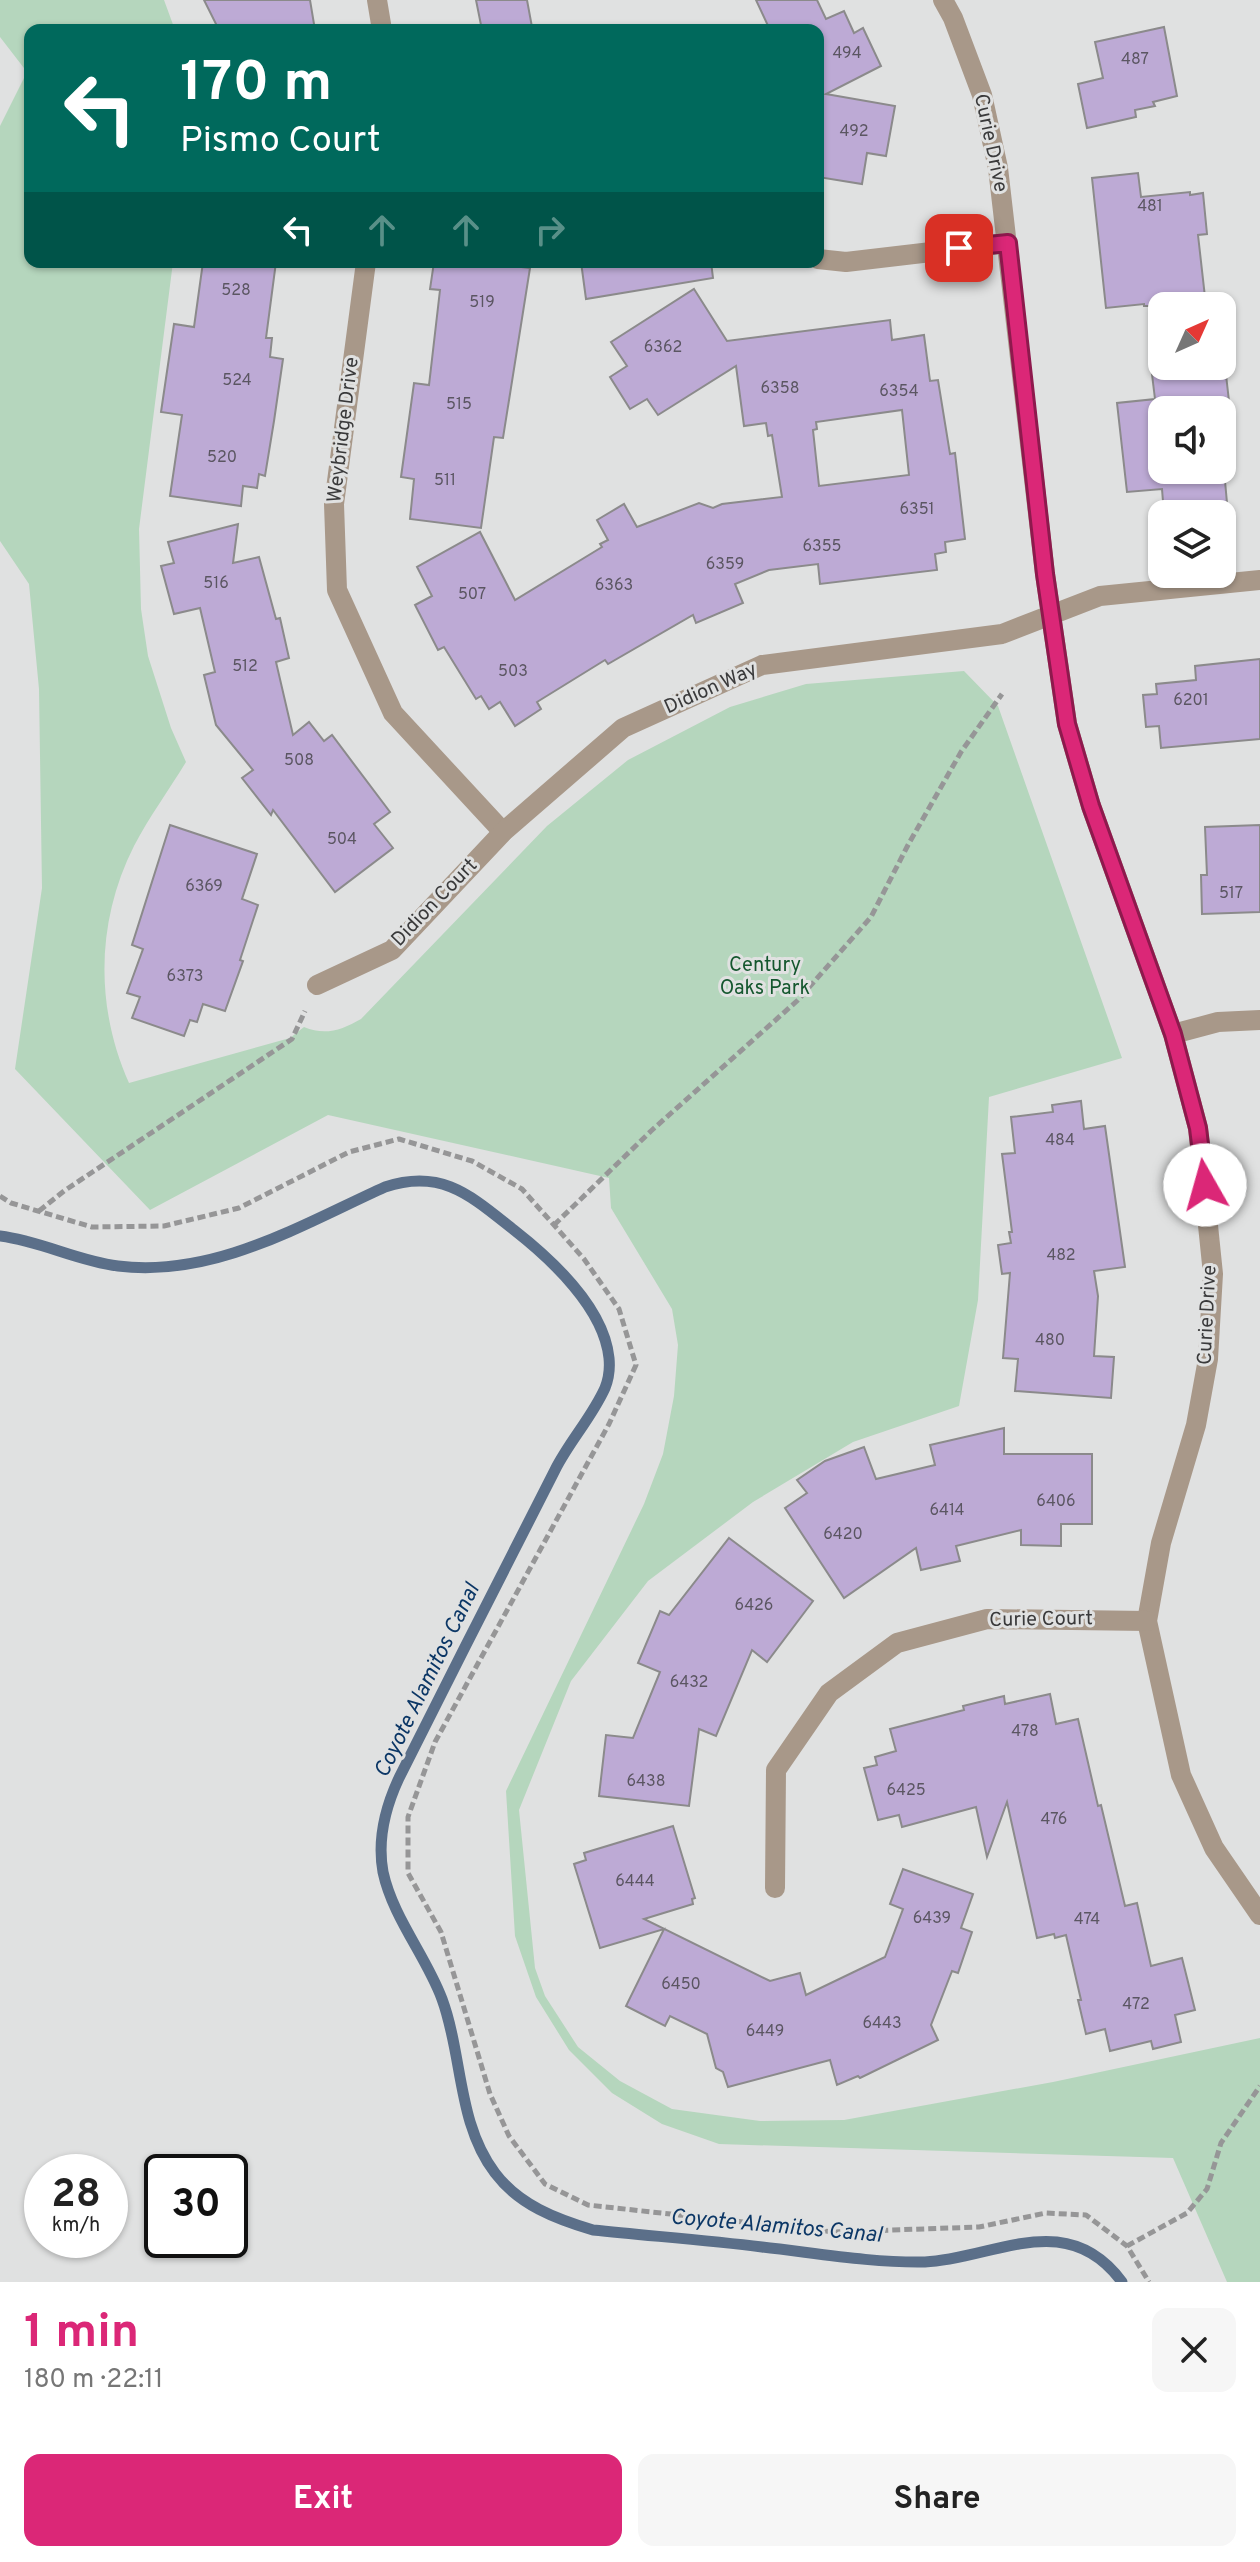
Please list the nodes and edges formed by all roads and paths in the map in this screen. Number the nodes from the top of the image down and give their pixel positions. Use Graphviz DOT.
graph roads {
  1 [pos="377,0"];
  2 [pos="943,0"];
  3 [pos="381,24"];
  4 [pos="1008,243"];
  5 [pos="824,260"];
  6 [pos="365,268"];
  7 [pos="1260,580"];
  8 [pos="1051,615"];
  9 [pos="1002,694"];
  10 [pos="503,832"];
  11 [pos="317,985"];
  12 [pos="1260,1020"];
  13 [pos="1173,1034"];
  14 [pos="0,1196"];
  15 [pos="39,1211"];
  16 [pos="554,1225"];
  17 [pos="1147,1621"];
  18 [pos="775,1888"];
  19 [pos="1260,1915"];
  20 [pos="1260,2086"];
  21 [pos="1127,2246"];
  22 [pos="1149,2282"];
  1 -- 3 [label="street"];
  2 -- 4 [label="street, Curie Drive"];
  4 -- 5 [label="street"];
  4 -- 8 [label="street, Curie Drive"];
  6 -- 10 [label="street, Weybridge Drive"];
  7 -- 8 [label="street, Didion Way"];
  8 -- 10 [label="street, Didion Way"];
  8 -- 13 [label="street, Curie Drive"];
  9 -- 16 [label="path"];
  10 -- 11 [label="street, Didion Court"];
  11 -- 15 [label="path"];
  12 -- 13 [label="street"];
  13 -- 17 [label="street, Curie Drive"];
  14 -- 15 [label="path"];
  15 -- 16 [label="path"];
  16 -- 21 [label="path"];
  17 -- 18 [label="street, Curie Court"];
  17 -- 19 [label="street, Curie Drive"];
  20 -- 21 [label="path"];
  21 -- 22 [label="path"];
}
